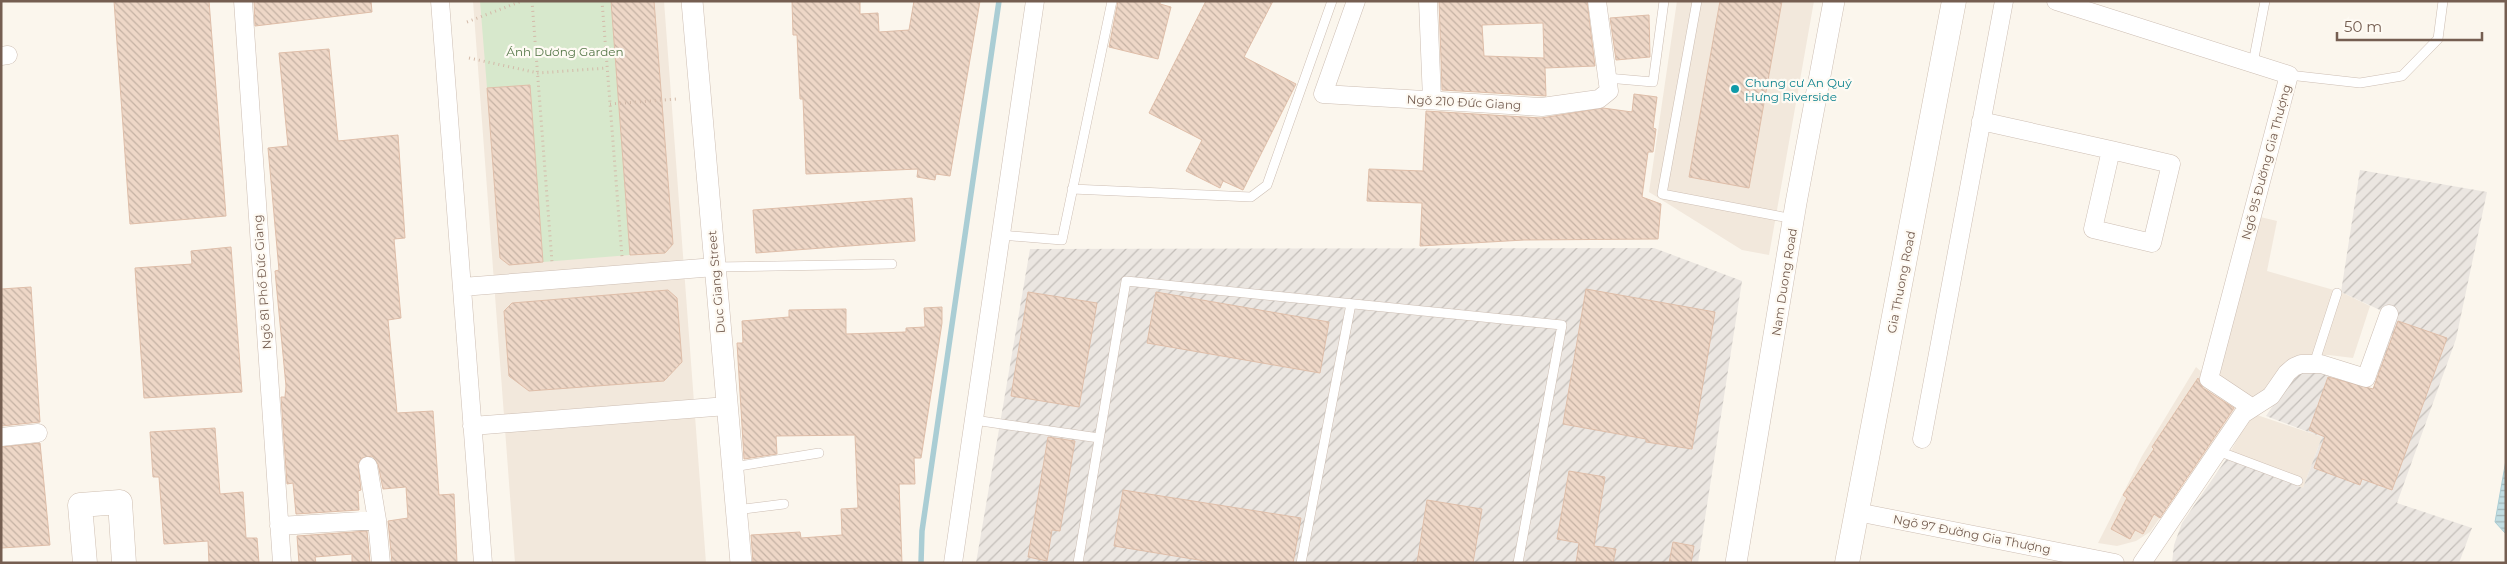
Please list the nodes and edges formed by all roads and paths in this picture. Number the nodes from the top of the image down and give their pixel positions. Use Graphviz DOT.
graph roads {
  1 [pos="243,1"];
  2 [pos="440,1"];
  3 [pos="522,1"];
  4 [pos="532,1"];
  5 [pos="602,1"];
  6 [pos="692,1"];
  7 [pos="1035,1"];
  8 [pos="1112,1"];
  9 [pos="1332,1"];
  10 [pos="1356,1"];
  11 [pos="1428,1"];
  12 [pos="1597,1"];
  13 [pos="1664,1"];
  14 [pos="1697,1"];
  15 [pos="1834,1"];
  16 [pos="1954,1"];
  17 [pos="2004,1"];
  18 [pos="2265,1"];
  19 [pos="2443,1"];
  20 [pos="2059,2"];
  21 [pos="467,22"];
  22 [pos="469,58"];
  23 [pos="2253,63"];
  24 [pos="607,68"];
  25 [pos="538,73"];
  26 [pos="2289,74"];
  27 [pos="1607,78"];
  28 [pos="677,99"];
  29 [pos="1432,100"];
  30 [pos="610,104"];
  31 [pos="1982,121"];
  32 [pos="2111,150"];
  33 [pos="1072,190"];
  34 [pos="1794,219"];
  35 [pos="1000,235"];
  36 [pos="622,263"];
  37 [pos="892,264"];
  38 [pos="715,267"];
  39 [pos="552,268"];
  40 [pos="462,287"];
  41 [pos="2337,293"];
  42 [pos="1351,304"];
  43 [pos="2390,314"];
  44 [pos="2314,364"];
  45 [pos="727,406"];
  46 [pos="2252,408"];
  47 [pos="974,420"];
  48 [pos="472,426"];
  49 [pos="38,433"];
  50 [pos="1,436"];
  51 [pos="1099,438"];
  52 [pos="1922,440"];
  53 [pos="2218,451"];
  54 [pos="819,453"];
  55 [pos="368,466"];
  56 [pos="733,467"];
  57 [pos="2298,481"];
  58 [pos="784,504"];
  59 [pos="736,510"];
  60 [pos="1857,512"];
  61 [pos="377,520"];
  62 [pos="280,526"];
  63 [pos="2111,562"];
  64 [pos="85,563"];
  65 [pos="124,563"];
  66 [pos="282,563"];
  67 [pos="381,563"];
  68 [pos="483,563"];
  69 [pos="741,563"];
  70 [pos="953,563"];
  71 [pos="1078,563"];
  72 [pos="1302,563"];
  73 [pos="1518,563"];
  74 [pos="1736,563"];
  75 [pos="1847,563"];
  76 [pos="2142,563"];
  1 -- 62 [label="street, Ngõ 81 Phố Đức Giang"];
  2 -- 40 [label="street"];
  3 -- 21 [label="path"];
  4 -- 25 [label="path"];
  5 -- 24 [label="path"];
  6 -- 38 [label="street, Duc Giang Street"];
  7 -- 35 [label="street"];
  8 -- 33 [label="lane"];
  9 -- 33 [label="lane"];
  10 -- 29 [label="street, Ngõ 210 Đức Giang"];
  11 -- 29 [label="street"];
  12 -- 27 [label="street, Ngõ 210 Đức Giang"];
  13 -- 27 [label="lane"];
  14 -- 34 [label="lane"];
  15 -- 34 [label="street, Nam Duong Road"];
  16 -- 60 [label="main road, Gia Thuong Road"];
  17 -- 31 [label="street"];
  18 -- 23 [label="lane"];
  19 -- 26 [label="lane"];
  20 -- 23 [label="street, Ngõ 95 Đường Gia Thượng"];
  22 -- 25 [label="path"];
  23 -- 26 [label="street, Ngõ 95 Đường Gia Thượng"];
  24 -- 25 [label="path"];
  24 -- 30 [label="path"];
  25 -- 39 [label="path"];
  26 -- 46 [label="street, Ngõ 95 Đường Gia Thượng"];
  27 -- 29 [label="street, Ngõ 210 Đức Giang"];
  28 -- 30 [label="path"];
  30 -- 36 [label="path"];
  31 -- 32 [label="street"];
  31 -- 52 [label="street"];
  32 -- 32 [label="street"];
  33 -- 35 [label="lane"];
  34 -- 74 [label="street, Nam Duong Road"];
  35 -- 47 [label="street"];
  37 -- 38 [label="lane"];
  38 -- 40 [label="street"];
  38 -- 45 [label="street, Duc Giang Street"];
  40 -- 48 [label="street"];
  41 -- 44 [label="lane"];
  42 -- 51 [label="lane"];
  42 -- 72 [label="lane"];
  42 -- 73 [label="lane"];
  43 -- 44 [label="street"];
  44 -- 46 [label="street"];
  45 -- 48 [label="street"];
  45 -- 56 [label="street, Duc Giang Street"];
  46 -- 53 [label="street"];
  47 -- 51 [label="lane"];
  47 -- 70 [label="street"];
  48 -- 68 [label="street"];
  49 -- 50 [label="street"];
  51 -- 71 [label="lane"];
  53 -- 57 [label="lane"];
  53 -- 76 [label="street"];
  54 -- 56 [label="lane"];
  55 -- 61 [label="street"];
  56 -- 59 [label="street, Duc Giang Street"];
  58 -- 59 [label="lane"];
  59 -- 69 [label="street, Duc Giang Street"];
  60 -- 63 [label="street, Ngõ 97 Đường Gia Thượng"];
  60 -- 75 [label="main road, Gia Thuong Road"];
  61 -- 62 [label="street"];
  61 -- 67 [label="street"];
  62 -- 66 [label="street, Ngõ 81 Phố Đức Giang"];
  64 -- 65 [label="main road"];
}
